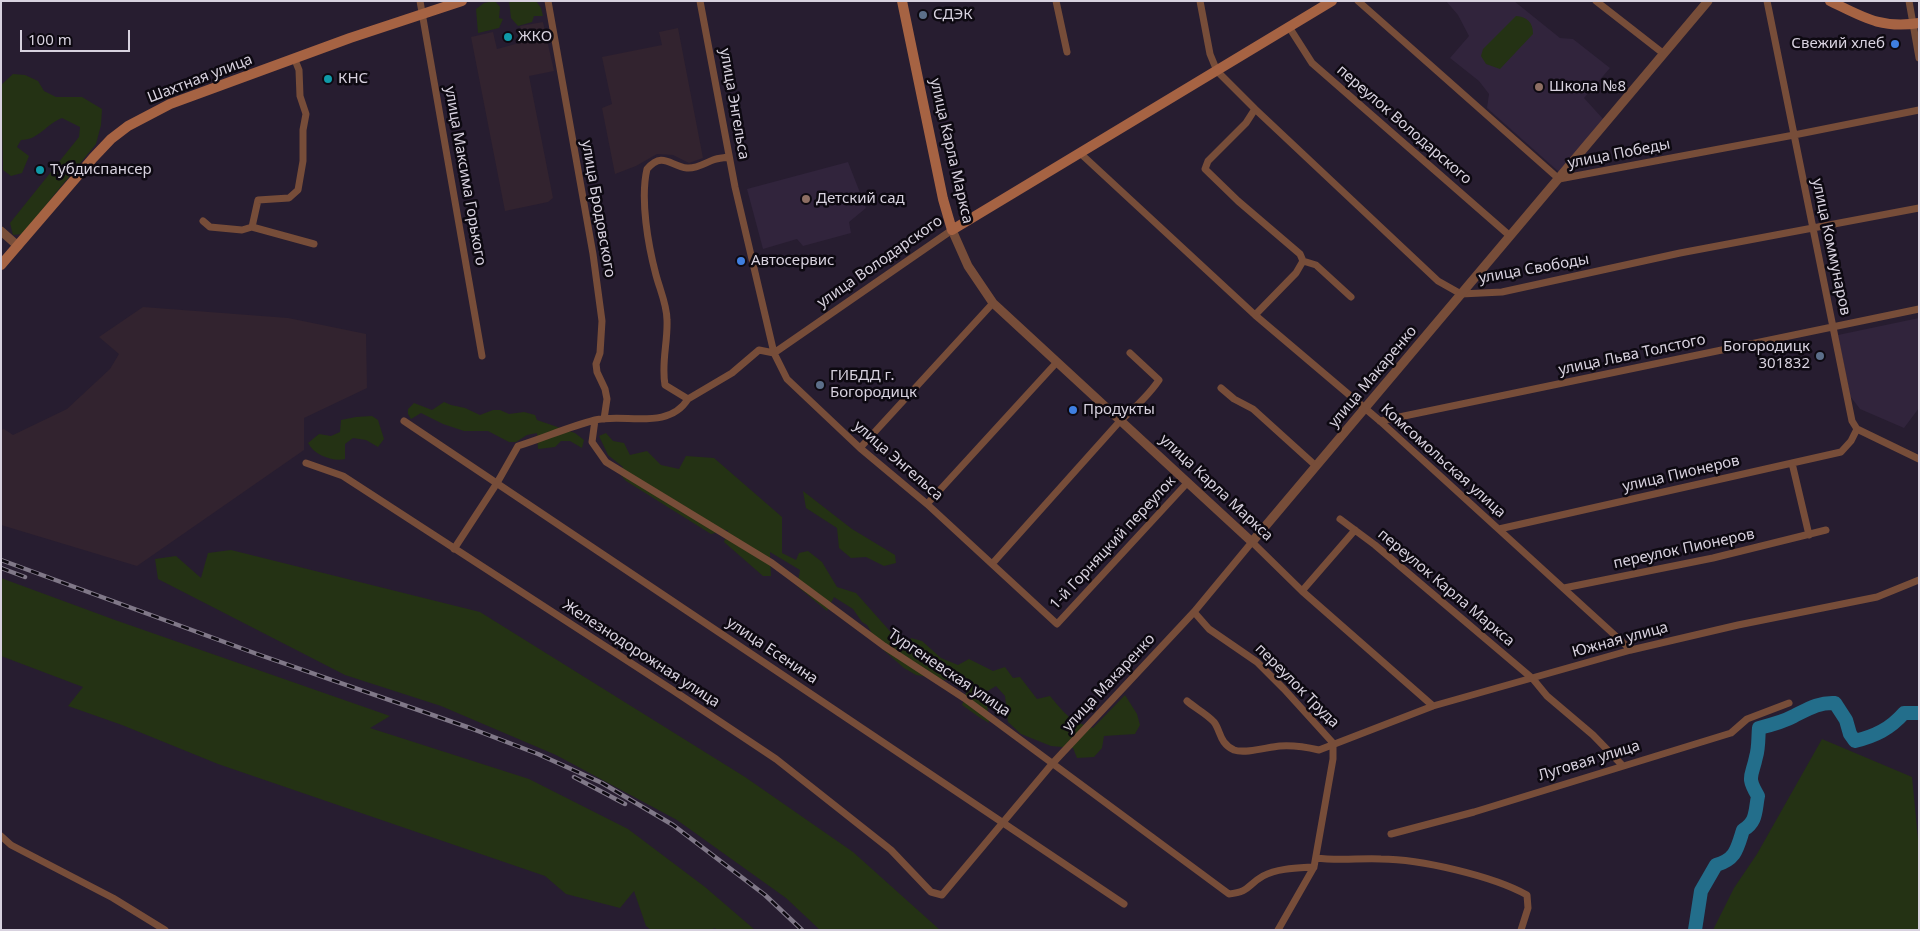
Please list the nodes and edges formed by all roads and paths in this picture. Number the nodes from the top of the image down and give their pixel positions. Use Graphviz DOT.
graph roads {
  1 [pos="420,1"];
  2 [pos="462,1"];
  3 [pos="548,1"];
  4 [pos="700,1"];
  5 [pos="902,1"];
  6 [pos="1056,1"];
  7 [pos="1200,1"];
  8 [pos="1332,1"];
  9 [pos="1358,1"];
  10 [pos="1596,1"];
  11 [pos="1708,1"];
  12 [pos="1767,1"];
  13 [pos="1830,1"];
  14 [pos="1909,1"];
  15 [pos="422,14"];
  16 [pos="1916,23"];
  17 [pos="1289,27"];
  18 [pos="1067,52"];
  19 [pos="1664,54"];
  20 [pos="1919,58"];
  21 [pos="295,60"];
  22 [pos="1216,71"];
  23 [pos="1255,110"];
  24 [pos="1919,110"];
  25 [pos="1794,135"];
  26 [pos="1080,153"];
  27 [pos="729,157"];
  28 [pos="1559,179"];
  29 [pos="1919,208"];
  30 [pos="203,221"];
  31 [pos="252,227"];
  32 [pos="1813,228"];
  33 [pos="952,230"];
  34 [pos="1,232"];
  35 [pos="1510,236"];
  36 [pos="314,244"];
  37 [pos="18,246"];
  38 [pos="1303,261"];
  39 [pos="1,265"];
  40 [pos="1461,294"];
  41 [pos="1351,297"];
  42 [pos="992,303"];
  43 [pos="1919,309"];
  44 [pos="1255,315"];
  45 [pos="1834,327"];
  46 [pos="774,353"];
  47 [pos="1130,353"];
  48 [pos="482,356"];
  49 [pos="1057,362"];
  50 [pos="1221,388"];
  51 [pos="688,398"];
  52 [pos="1364,409"];
  53 [pos="604,419"];
  54 [pos="595,420"];
  55 [pos="404,421"];
  56 [pos="1120,421"];
  57 [pos="1380,421"];
  58 [pos="1858,429"];
  59 [pos="860,448"];
  60 [pos="1919,459"];
  61 [pos="306,463"];
  62 [pos="1792,463"];
  63 [pos="1316,466"];
  64 [pos="1188,482"];
  65 [pos="497,483"];
  66 [pos="927,504"];
  67 [pos="1340,518"];
  68 [pos="1499,529"];
  69 [pos="1355,530"];
  70 [pos="1826,530"];
  71 [pos="1809,535"];
  72 [pos="1252,542"];
  73 [pos="454,549"];
  74 [pos="992,564"];
  75 [pos="1919,580"];
  76 [pos="1564,588"];
  77 [pos="1302,591"];
  78 [pos="1194,612"];
  79 [pos="1058,624"];
  80 [pos="1630,650"];
  81 [pos="1533,679"];
  82 [pos="1187,701"];
  83 [pos="1790,703"];
  84 [pos="1432,706"];
  85 [pos="1333,743"];
  86 [pos="1052,764"];
  87 [pos="1622,765"];
  88 [pos="1003,823"];
  89 [pos="1391,834"];
  90 [pos="1,836"];
  91 [pos="1316,858"];
  92 [pos="1314,867"];
  93 [pos="942,895"];
  94 [pos="1124,904"];
  95 [pos="165,930"];
  96 [pos="1278,930"];
  97 [pos="1521,930"];
  1 -- 15 [label="street, улица Максима Горького"];
  2 -- 15 [label="main road, Шахтная улица"];
  3 -- 53 [label="street, улица Бродовского"];
  4 -- 27 [label="street, улица Энгельса"];
  5 -- 33 [label="main road, улица Карла Маркса"];
  6 -- 18 [label="street"];
  7 -- 22 [label="street, улица Свободы"];
  8 -- 17 [label="main road, улица Володарского"];
  9 -- 28 [label="street, улица Победы"];
  10 -- 19 [label="street"];
  11 -- 19 [label="street, улица Макаренко"];
  12 -- 25 [label="street, улица Коммунаров"];
  13 -- 16 [label="main road"];
  14 -- 16 [label="street"];
  15 -- 21 [label="main road, Шахтная улица"];
  15 -- 48 [label="street, улица Максима Горького"];
  16 -- 20 [label="street"];
  17 -- 22 [label="main road, улица Володарского"];
  17 -- 35 [label="street, переулок Володарского"];
  19 -- 28 [label="street, улица Макаренко"];
  21 -- 31 [label="street"];
  21 -- 37 [label="main road, Шахтная улица"];
  22 -- 23 [label="street, улица Свободы"];
  22 -- 26 [label="main road, улица Володарского"];
  23 -- 38 [label="street"];
  23 -- 40 [label="street, улица Свободы"];
  24 -- 25 [label="street, улица Победы"];
  25 -- 28 [label="street, улица Победы"];
  25 -- 32 [label="street, улица Коммунаров"];
  26 -- 33 [label="main road, улица Володарского"];
  26 -- 44 [label="street, Комсомольская улица"];
  27 -- 46 [label="street, улица Энгельса"];
  27 -- 51 [label="street"];
  28 -- 35 [label="street, улица Макаренко"];
  29 -- 32 [label="street, улица Свободы"];
  30 -- 31 [label="street"];
  31 -- 36 [label="street"];
  32 -- 40 [label="street, улица Свободы"];
  32 -- 45 [label="street, улица Коммунаров"];
  33 -- 42 [label="street, улица Карла Маркса"];
  33 -- 46 [label="street, улица Володарского"];
  34 -- 37 [label="street"];
  35 -- 40 [label="street, улица Макаренко"];
  37 -- 39 [label="main road, Шахтная улица"];
  38 -- 41 [label="street"];
  38 -- 44 [label="street"];
  40 -- 52 [label="street, улица Макаренко"];
  42 -- 49 [label="street, улица Карла Маркса"];
  42 -- 59 [label="street"];
  43 -- 45 [label="street, улица Льва Толстого"];
  44 -- 52 [label="street, Комсомольская улица"];
  45 -- 57 [label="street, улица Льва Толстого"];
  45 -- 58 [label="street, улица Коммунаров"];
  46 -- 51 [label="street, улица Володарского"];
  46 -- 59 [label="street, улица Энгельса"];
  47 -- 56 [label="street"];
  49 -- 56 [label="street, улица Карла Маркса"];
  49 -- 66 [label="street"];
  50 -- 63 [label="street"];
  51 -- 53 [label="street, улица Володарского"];
  52 -- 57 [label="street, Комсомольская улица"];
  52 -- 63 [label="street, улица Макаренко"];
  53 -- 54 [label="street, улица Володарского"];
  54 -- 65 [label="street, улица Володарского"];
  54 -- 86 [label="street, Тургеневская улица"];
  55 -- 65 [label="street, улица Есенина"];
  56 -- 64 [label="street, улица Карла Маркса"];
  56 -- 74 [label="street"];
  57 -- 68 [label="street, Комсомольская улица"];
  58 -- 60 [label="street"];
  58 -- 62 [label="street, улица Пионеров"];
  59 -- 66 [label="street, улица Энгельса"];
  61 -- 73 [label="street, Железнодорожная улица"];
  62 -- 68 [label="street, улица Пионеров"];
  62 -- 71 [label="street"];
  63 -- 72 [label="street, улица Макаренко"];
  64 -- 72 [label="street, улица Карла Маркса"];
  64 -- 79 [label="street, 1-й Горняцкий переулок"];
  65 -- 73 [label="street, улица Володарского"];
  65 -- 88 [label="street, улица Есенина"];
  66 -- 74 [label="street, улица Энгельса"];
  67 -- 69 [label="street, переулок Карла Маркса"];
  68 -- 76 [label="street, Комсомольская улица"];
  69 -- 77 [label="street"];
  69 -- 81 [label="street, переулок Карла Маркса"];
  70 -- 71 [label="street, переулок Пионеров"];
  71 -- 76 [label="street, переулок Пионеров"];
  72 -- 77 [label="street, улица Карла Маркса"];
  72 -- 78 [label="street, улица Макаренко"];
  73 -- 93 [label="street, Железнодорожная улица"];
  74 -- 79 [label="street, улица Энгельса"];
  75 -- 80 [label="street, Южная улица"];
  76 -- 80 [label="street, Комсомольская улица"];
  77 -- 84 [label="street, улица Карла Маркса"];
  78 -- 85 [label="street, переулок Труда"];
  78 -- 86 [label="street, улица Макаренко"];
  80 -- 81 [label="street, Южная улица"];
  81 -- 84 [label="street, Южная улица"];
  81 -- 87 [label="street, переулок Карла Маркса"];
  82 -- 85 [label="street, Южная улица"];
  83 -- 87 [label="street, Луговая улица"];
  84 -- 85 [label="street, Южная улица"];
  85 -- 91 [label="street"];
  86 -- 88 [label="street, улица Макаренко"];
  86 -- 92 [label="street, Тургеневская улица"];
  87 -- 89 [label="street, Луговая улица"];
  88 -- 93 [label="street, улица Макаренко"];
  88 -- 94 [label="street, улица Есенина"];
  90 -- 95 [label="street"];
  91 -- 92 [label="street"];
  91 -- 97 [label="street"];
  92 -- 96 [label="street"];
}
